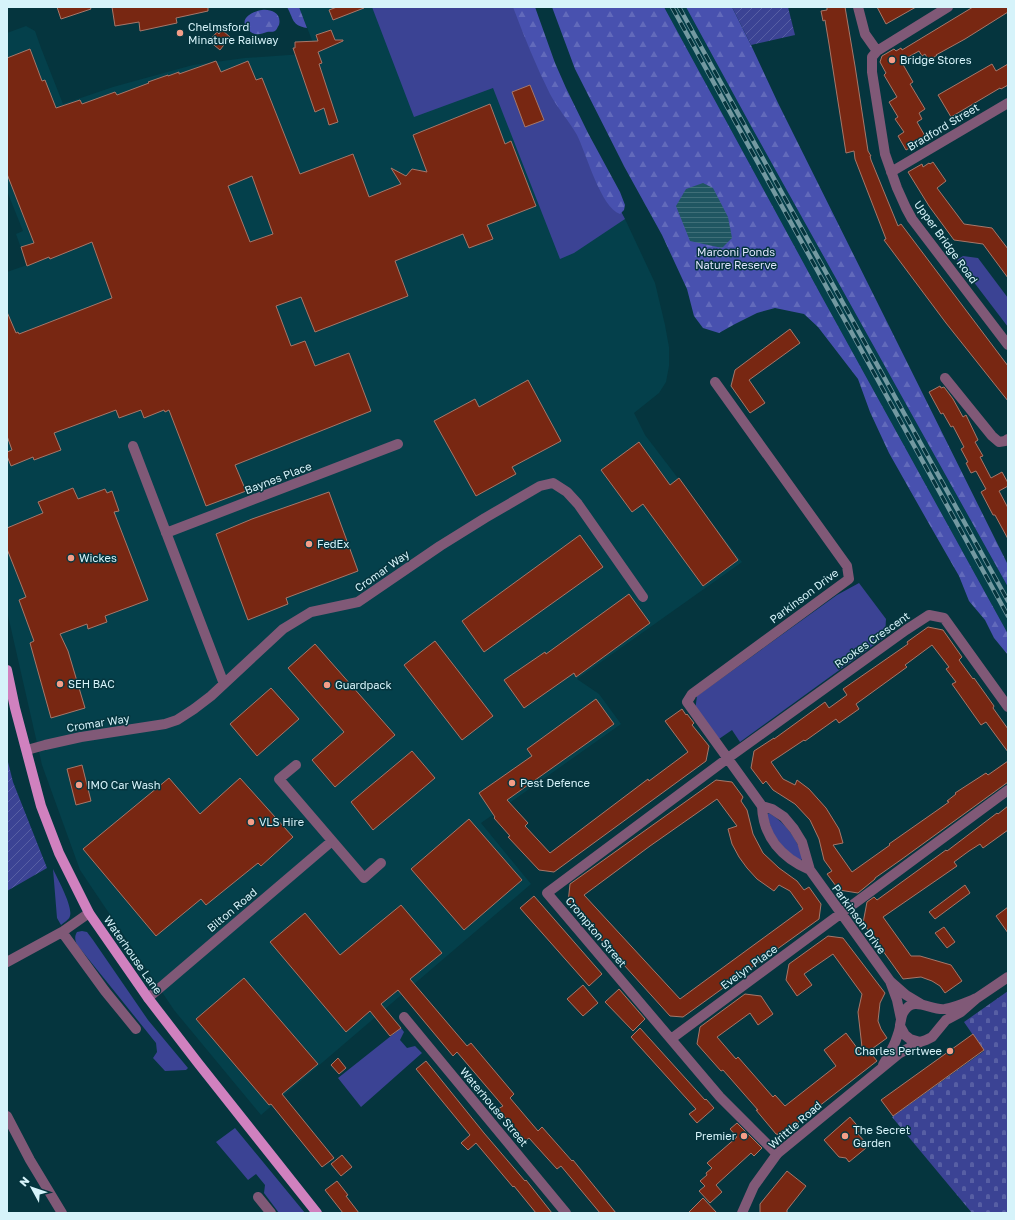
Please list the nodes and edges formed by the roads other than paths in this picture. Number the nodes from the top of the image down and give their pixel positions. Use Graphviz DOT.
graph roads {
  1 [pos="858,7"];
  2 [pos="948,7"];
  3 [pos="877,51"];
  4 [pos="1008,103"];
  5 [pos="891,172"];
  6 [pos="1008,345"];
  7 [pos="946,378"];
  8 [pos="715,382"];
  9 [pos="1008,439"];
  10 [pos="398,444"];
  11 [pos="133,446"];
  12 [pos="166,533"];
  13 [pos="643,597"];
  14 [pos="7,670"];
  15 [pos="224,684"];
  16 [pos="1008,707"];
  17 [pos="27,750"];
  18 [pos="728,758"];
  19 [pos="296,765"];
  20 [pos="1008,790"];
  21 [pos="762,806"];
  22 [pos="332,841"];
  23 [pos="382,863"];
  24 [pos="810,870"];
  25 [pos="89,913"];
  26 [pos="841,914"];
  27 [pos="62,932"];
  28 [pos="7,962"];
  29 [pos="1008,977"];
  30 [pos="890,981"];
  31 [pos="148,998"];
  32 [pos="977,998"];
  33 [pos="926,1005"];
  34 [pos="404,1017"];
  35 [pos="901,1022"];
  36 [pos="136,1029"];
  37 [pos="936,1031"];
  38 [pos="671,1039"];
  39 [pos="920,1042"];
  40 [pos="880,1070"];
  41 [pos="7,1116"];
  42 [pos="777,1154"];
  43 [pos="258,1197"];
  44 [pos="62,1213"];
  45 [pos="271,1213"];
  46 [pos="317,1213"];
  47 [pos="566,1213"];
  48 [pos="742,1213"];
  1 -- 3 [label="street"];
  2 -- 3 [label="street"];
  3 -- 5 [label="street, Upper Bridge Road"];
  4 -- 5 [label="street, Bradford Street"];
  5 -- 6 [label="street, Upper Bridge Road"];
  7 -- 9 [label="street"];
  8 -- 18 [label="street, Parkinson Drive"];
  10 -- 12 [label="street, Baynes Place"];
  11 -- 12 [label="street"];
  12 -- 15 [label="street"];
  13 -- 15 [label="street, Cromar Way"];
  14 -- 17 [label="main road, Waterhouse Lane"];
  15 -- 17 [label="street, Cromar Way"];
  16 -- 18 [label="street, Rookes Crescent"];
  17 -- 25 [label="main road, Waterhouse Lane"];
  18 -- 21 [label="street, Parkinson Drive"];
  18 -- 38 [label="street, Crompton Street"];
  19 -- 22 [label="street"];
  20 -- 26 [label="street"];
  21 -- 24 [label="street, Parkinson Drive"];
  21 -- 24 [label="street, Parkinson Drive"];
  22 -- 23 [label="street"];
  22 -- 31 [label="street, Bilton Road"];
  24 -- 26 [label="street, Parkinson Drive"];
  25 -- 27 [label="street"];
  25 -- 31 [label="main road, Waterhouse Lane"];
  26 -- 30 [label="street, Parkinson Drive"];
  26 -- 38 [label="street, Evelyn Place"];
  27 -- 28 [label="street"];
  27 -- 36 [label="street"];
  29 -- 32 [label="street, Writtle Road"];
  30 -- 33 [label="street, Parkinson Drive"];
  30 -- 35 [label="street, Parkinson Drive"];
  31 -- 46 [label="main road, Waterhouse Lane"];
  32 -- 33 [label="street, Writtle Road"];
  32 -- 37 [label="street, Writtle Road"];
  33 -- 35 [label="street, Writtle Road"];
  33 -- 37 [label="street"];
  34 -- 47 [label="street, Waterhouse Street"];
  35 -- 39 [label="street"];
  35 -- 40 [label="street, Writtle Road"];
  37 -- 39 [label="street, Writtle Road"];
  38 -- 42 [label="street, Crompton Street"];
  39 -- 40 [label="street, Writtle Road"];
  40 -- 42 [label="street, Writtle Road"];
  41 -- 44 [label="street"];
  42 -- 48 [label="street, Writtle Road"];
  43 -- 45 [label="street"];
}
